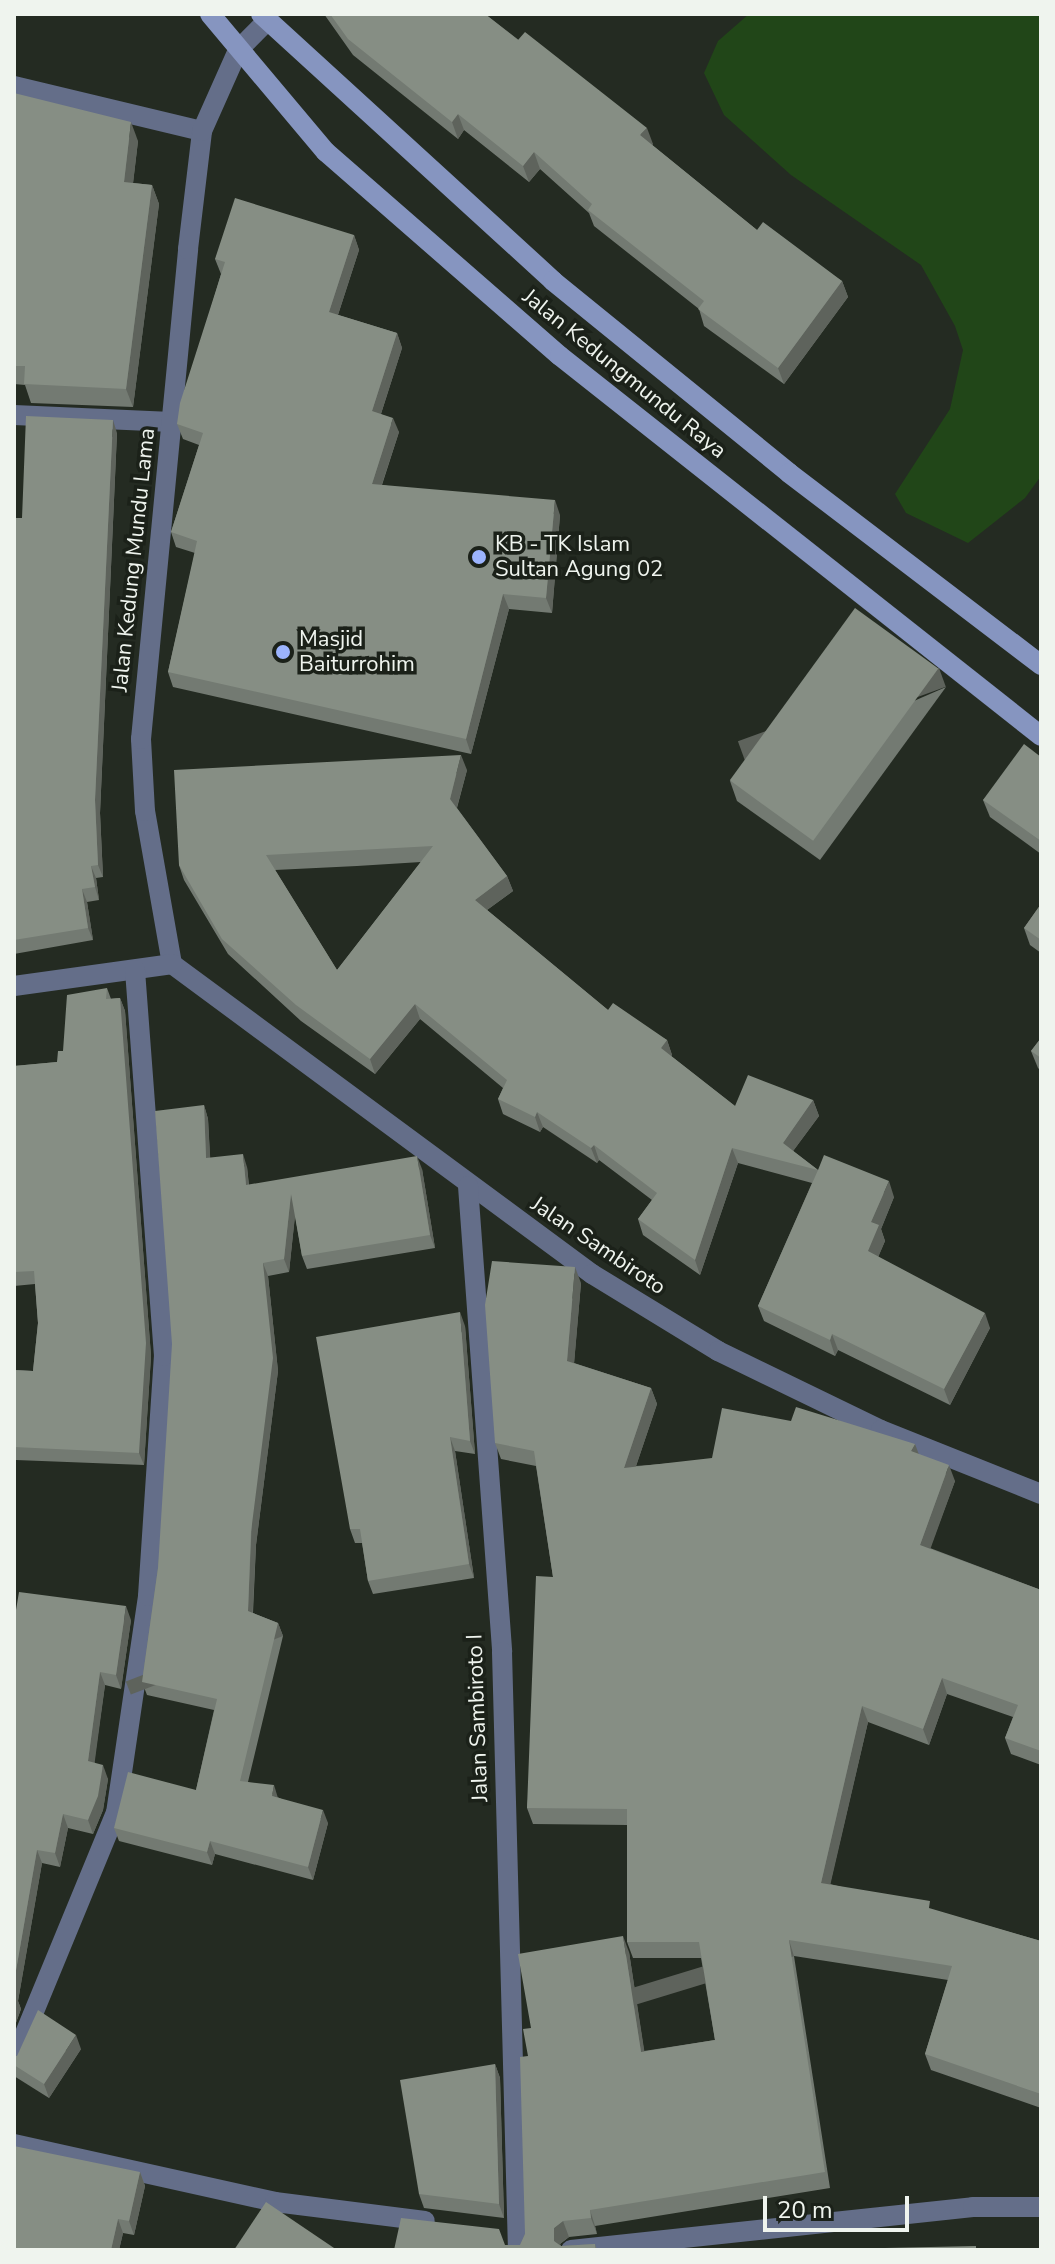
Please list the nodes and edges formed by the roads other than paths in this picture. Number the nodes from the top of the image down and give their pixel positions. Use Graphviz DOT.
graph roads {
  1 [pos="210,14"];
  2 [pos="264,17"];
  3 [pos="238,50"];
  4 [pos="14,86"];
  5 [pos="202,131"];
  6 [pos="14,415"];
  7 [pos="172,422"];
  8 [pos="1041,665"];
  9 [pos="1041,736"];
  10 [pos="172,964"];
  11 [pos="135,970"];
  12 [pos="14,986"];
  13 [pos="468,1186"];
  14 [pos="1041,1494"];
  15 [pos="14,2060"];
  16 [pos="14,2144"];
  17 [pos="1041,2207"];
  18 [pos="441,2223"];
  19 [pos="512,2238"];
  20 [pos="571,2250"];
  1 -- 3 [label="main road, Jalan Kedungmundu Raya"];
  2 -- 3 [label="street, Jalan Kedung Mundu Lama"];
  2 -- 8 [label="main road, Jalan Kedungmundu Raya"];
  3 -- 5 [label="street, Jalan Kedung Mundu Lama"];
  3 -- 9 [label="main road, Jalan Kedungmundu Raya"];
  4 -- 5 [label="street"];
  5 -- 7 [label="street, Jalan Kedung Mundu Lama"];
  6 -- 7 [label="street"];
  7 -- 10 [label="street, Jalan Kedung Mundu Lama"];
  10 -- 11 [label="street"];
  10 -- 13 [label="street, Jalan Sambiroto"];
  11 -- 12 [label="street"];
  11 -- 15 [label="street"];
  13 -- 14 [label="street, Jalan Sambiroto"];
  13 -- 19 [label="street, Jalan Sambiroto I"];
  16 -- 18 [label="street"];
  17 -- 20 [label="street"];
}
